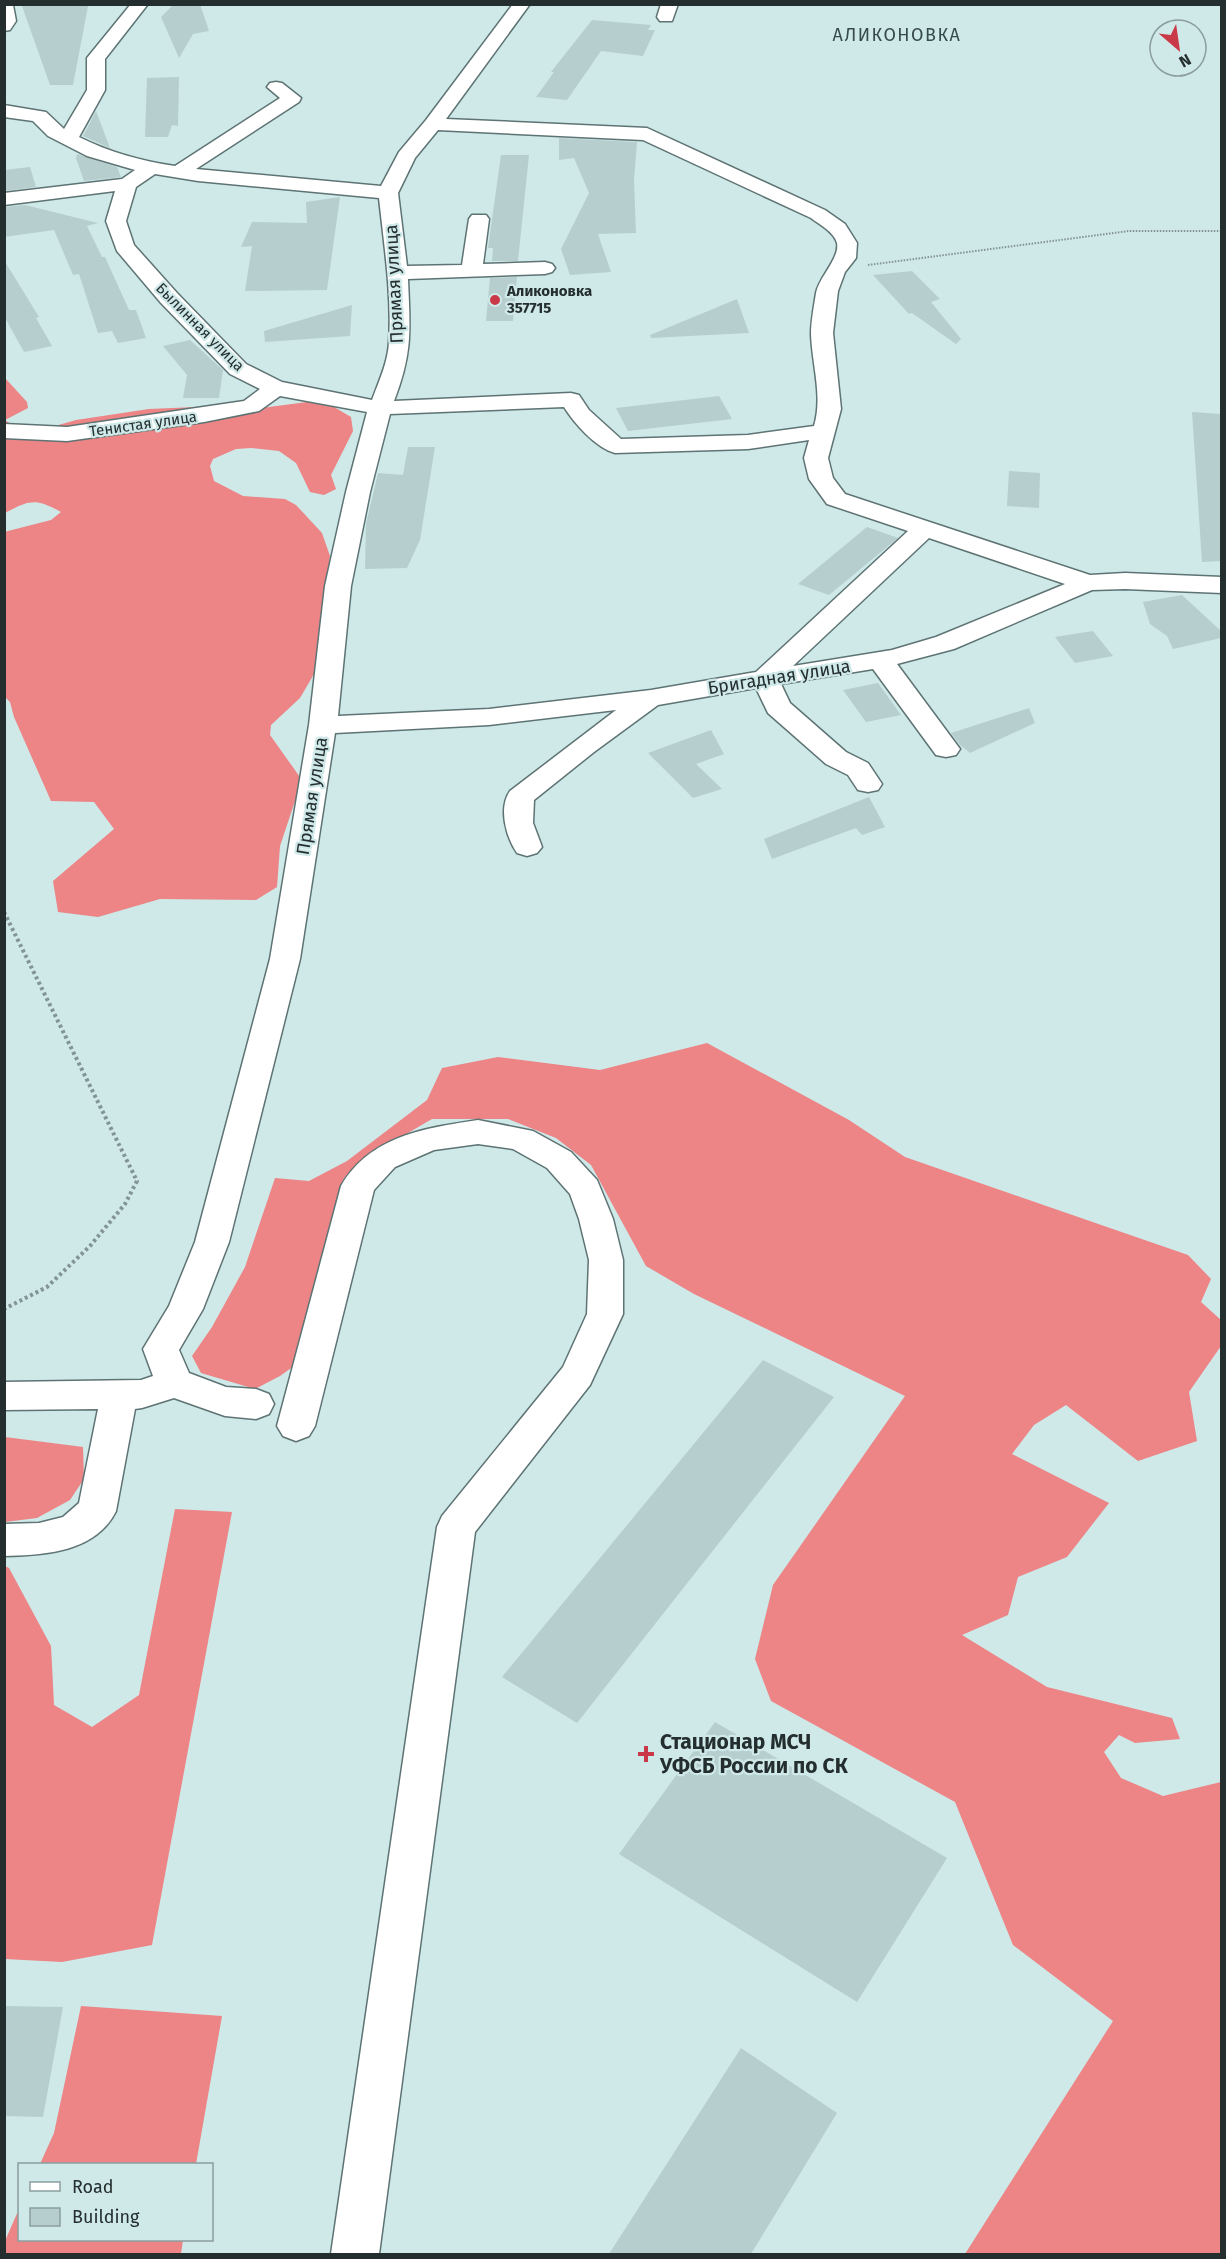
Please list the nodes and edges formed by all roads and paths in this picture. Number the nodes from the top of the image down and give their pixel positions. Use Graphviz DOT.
graph roads {
  1 [pos="140,4"];
  2 [pos="522,4"];
  3 [pos="4,5"];
  4 [pos="4,26"];
  5 [pos="276,87"];
  6 [pos="4,111"];
  7 [pos="433,124"];
  8 [pos="68,140"];
  9 [pos="151,168"];
  10 [pos="178,172"];
  11 [pos="127,184"];
  12 [pos="388,193"];
  13 [pos="4,199"];
  14 [pos="478,219"];
  15 [pos="1221,231"];
  16 [pos="545,268"];
  17 [pos="472,270"];
  18 [pos="835,272"];
  19 [pos="397,273"];
  20 [pos="276,388"];
  21 [pos="380,408"];
  22 [pos="4,430"];
  23 [pos="824,431"];
  24 [pos="925,529"];
  25 [pos="1088,583"];
  26 [pos="1219,590"];
  27 [pos="880,660"];
  28 [pos="765,678"];
  29 [pos="651,698"];
  30 [pos="323,725"];
  31 [pos="945,749"];
  32 [pos="868,784"];
  33 [pos="527,847"];
  34 [pos="4,912"];
  35 [pos="4,1309"];
  36 [pos="174,1383"];
  37 [pos="119,1395"];
  38 [pos="4,1396"];
  39 [pos="256,1404"];
  40 [pos="296,1426"];
  41 [pos="4,1540"];
  42 [pos="355,2254"];
  1 -- 8 [label="street"];
  2 -- 7 [label="street"];
  3 -- 4 [label="street"];
  5 -- 10 [label="street"];
  6 -- 8 [label="street"];
  7 -- 12 [label="street"];
  7 -- 18 [label="street"];
  8 -- 9 [label="street"];
  9 -- 10 [label="street"];
  9 -- 11 [label="street"];
  10 -- 12 [label="street"];
  11 -- 13 [label="street"];
  11 -- 20 [label="street, Былинная улица"];
  12 -- 19 [label="street, Прямая улица"];
  14 -- 17 [label="street"];
  15 -- 18 [label="path"];
  16 -- 17 [label="street"];
  17 -- 19 [label="street"];
  18 -- 23 [label="street"];
  19 -- 21 [label="street, Прямая улица"];
  20 -- 21 [label="street, Былинная улица"];
  20 -- 22 [label="street, Тенистая улица"];
  21 -- 23 [label="street, Былинная улица"];
  21 -- 30 [label="street, Прямая улица"];
  23 -- 24 [label="street"];
  24 -- 25 [label="street"];
  24 -- 28 [label="street"];
  25 -- 26 [label="street, Бригадная улица"];
  25 -- 27 [label="street, Бригадная улица"];
  27 -- 28 [label="street, Бригадная улица"];
  27 -- 31 [label="street"];
  28 -- 29 [label="street, Бригадная улица"];
  28 -- 32 [label="street"];
  29 -- 30 [label="street, Бригадная улица"];
  29 -- 33 [label="street"];
  30 -- 36 [label="street, Прямая улица"];
  34 -- 35 [label="path"];
  36 -- 37 [label="street"];
  36 -- 39 [label="street"];
  37 -- 38 [label="street"];
  37 -- 41 [label="street"];
  40 -- 42 [label="street"];
}
